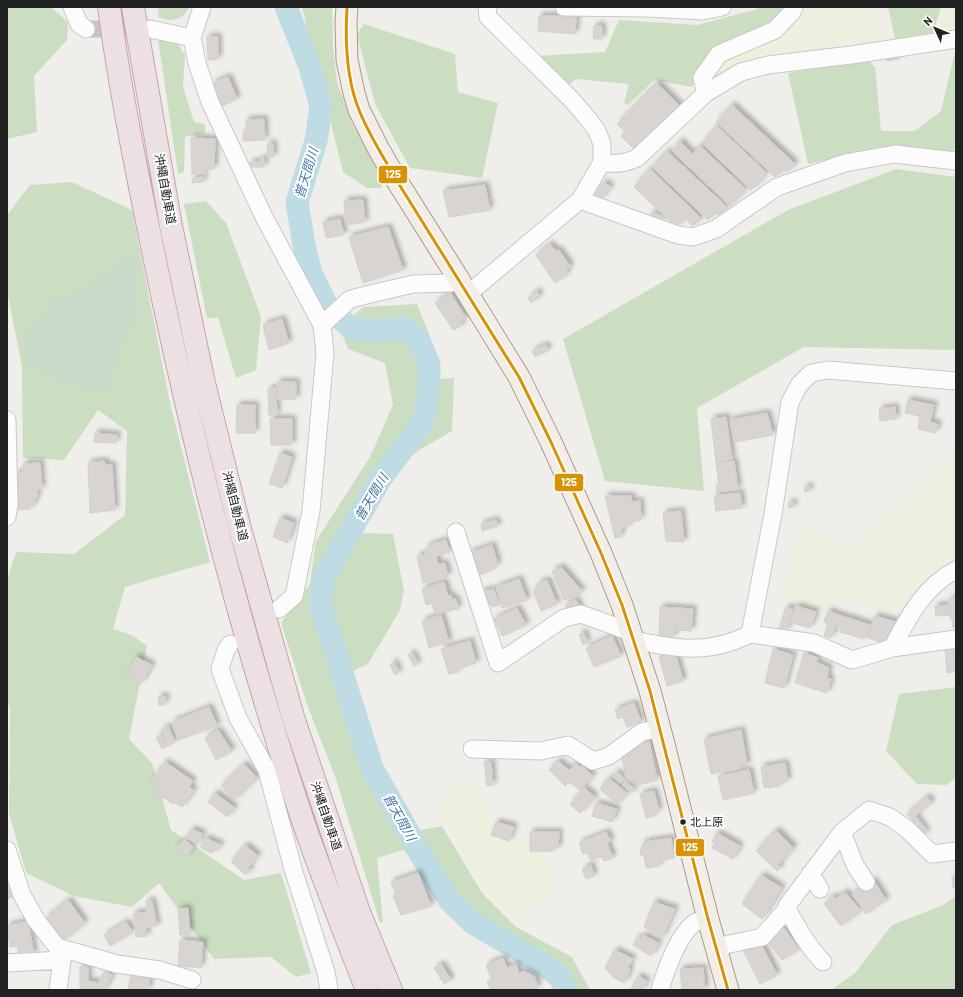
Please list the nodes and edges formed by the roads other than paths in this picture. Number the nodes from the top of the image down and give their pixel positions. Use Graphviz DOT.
graph roads {
  1 [pos="72,7"];
  2 [pos="109,7"];
  3 [pos="133,7"];
  4 [pos="202,7"];
  5 [pos="347,7"];
  6 [pos="488,7"];
  7 [pos="564,7"];
  8 [pos="722,7"];
  9 [pos="794,7"];
  10 [pos="86,29"];
  11 [pos="150,29"];
  12 [pos="192,38"];
  13 [pos="956,39"];
  14 [pos="706,93"];
  15 [pos="956,161"];
  16 [pos="602,162"];
  17 [pos="580,200"];
  18 [pos="464,287"];
  19 [pos="323,324"];
  20 [pos="956,381"];
  21 [pos="7,421"];
  22 [pos="7,517"];
  23 [pos="456,532"];
  24 [pos="956,570"];
  25 [pos="279,609"];
  26 [pos="750,634"];
  27 [pos="632,636"];
  28 [pos="956,639"];
  29 [pos="230,644"];
  30 [pos="892,648"];
  31 [pos="660,728"];
  32 [pos="472,748"];
  33 [pos="842,832"];
  34 [pos="956,851"];
  35 [pos="8,858"];
  36 [pos="810,874"];
  37 [pos="866,882"];
  38 [pos="820,889"];
  39 [pos="787,909"];
  40 [pos="708,919"];
  41 [pos="716,947"];
  42 [pos="59,954"];
  43 [pos="823,962"];
  44 [pos="7,963"];
  45 [pos="192,980"];
  46 [pos="58,990"];
  47 [pos="329,990"];
  48 [pos="367,990"];
  49 [pos="391,990"];
  50 [pos="660,990"];
  51 [pos="728,990"];
  1 -- 10 [label="street"];
  2 -- 48 [label="highway, 沖縄自動車道"];
  3 -- 49 [label="highway, 沖縄自動車道"];
  4 -- 12 [label="street"];
  5 -- 18 [label="main road"];
  6 -- 16 [label="street"];
  7 -- 8 [label="street"];
  9 -- 14 [label="street"];
  11 -- 12 [label="street"];
  12 -- 19 [label="street"];
  13 -- 14 [label="street"];
  14 -- 16 [label="street"];
  15 -- 17 [label="street"];
  16 -- 17 [label="street"];
  17 -- 18 [label="street"];
  18 -- 19 [label="street"];
  18 -- 27 [label="main road"];
  19 -- 25 [label="street"];
  20 -- 26 [label="street"];
  21 -- 22 [label="street"];
  23 -- 27 [label="street"];
  24 -- 30 [label="street"];
  26 -- 27 [label="street"];
  26 -- 30 [label="street"];
  27 -- 31 [label="main road"];
  28 -- 30 [label="street"];
  29 -- 47 [label="street"];
  31 -- 32 [label="street"];
  31 -- 40 [label="main road"];
  33 -- 34 [label="street"];
  33 -- 36 [label="street"];
  33 -- 37 [label="street"];
  35 -- 42 [label="street"];
  36 -- 38 [label="street"];
  36 -- 39 [label="street"];
  39 -- 41 [label="street"];
  39 -- 43 [label="street"];
  40 -- 41 [label="main road"];
  40 -- 50 [label="street"];
  41 -- 51 [label="main road"];
  42 -- 44 [label="street"];
  42 -- 45 [label="street"];
  42 -- 46 [label="street"];
}
